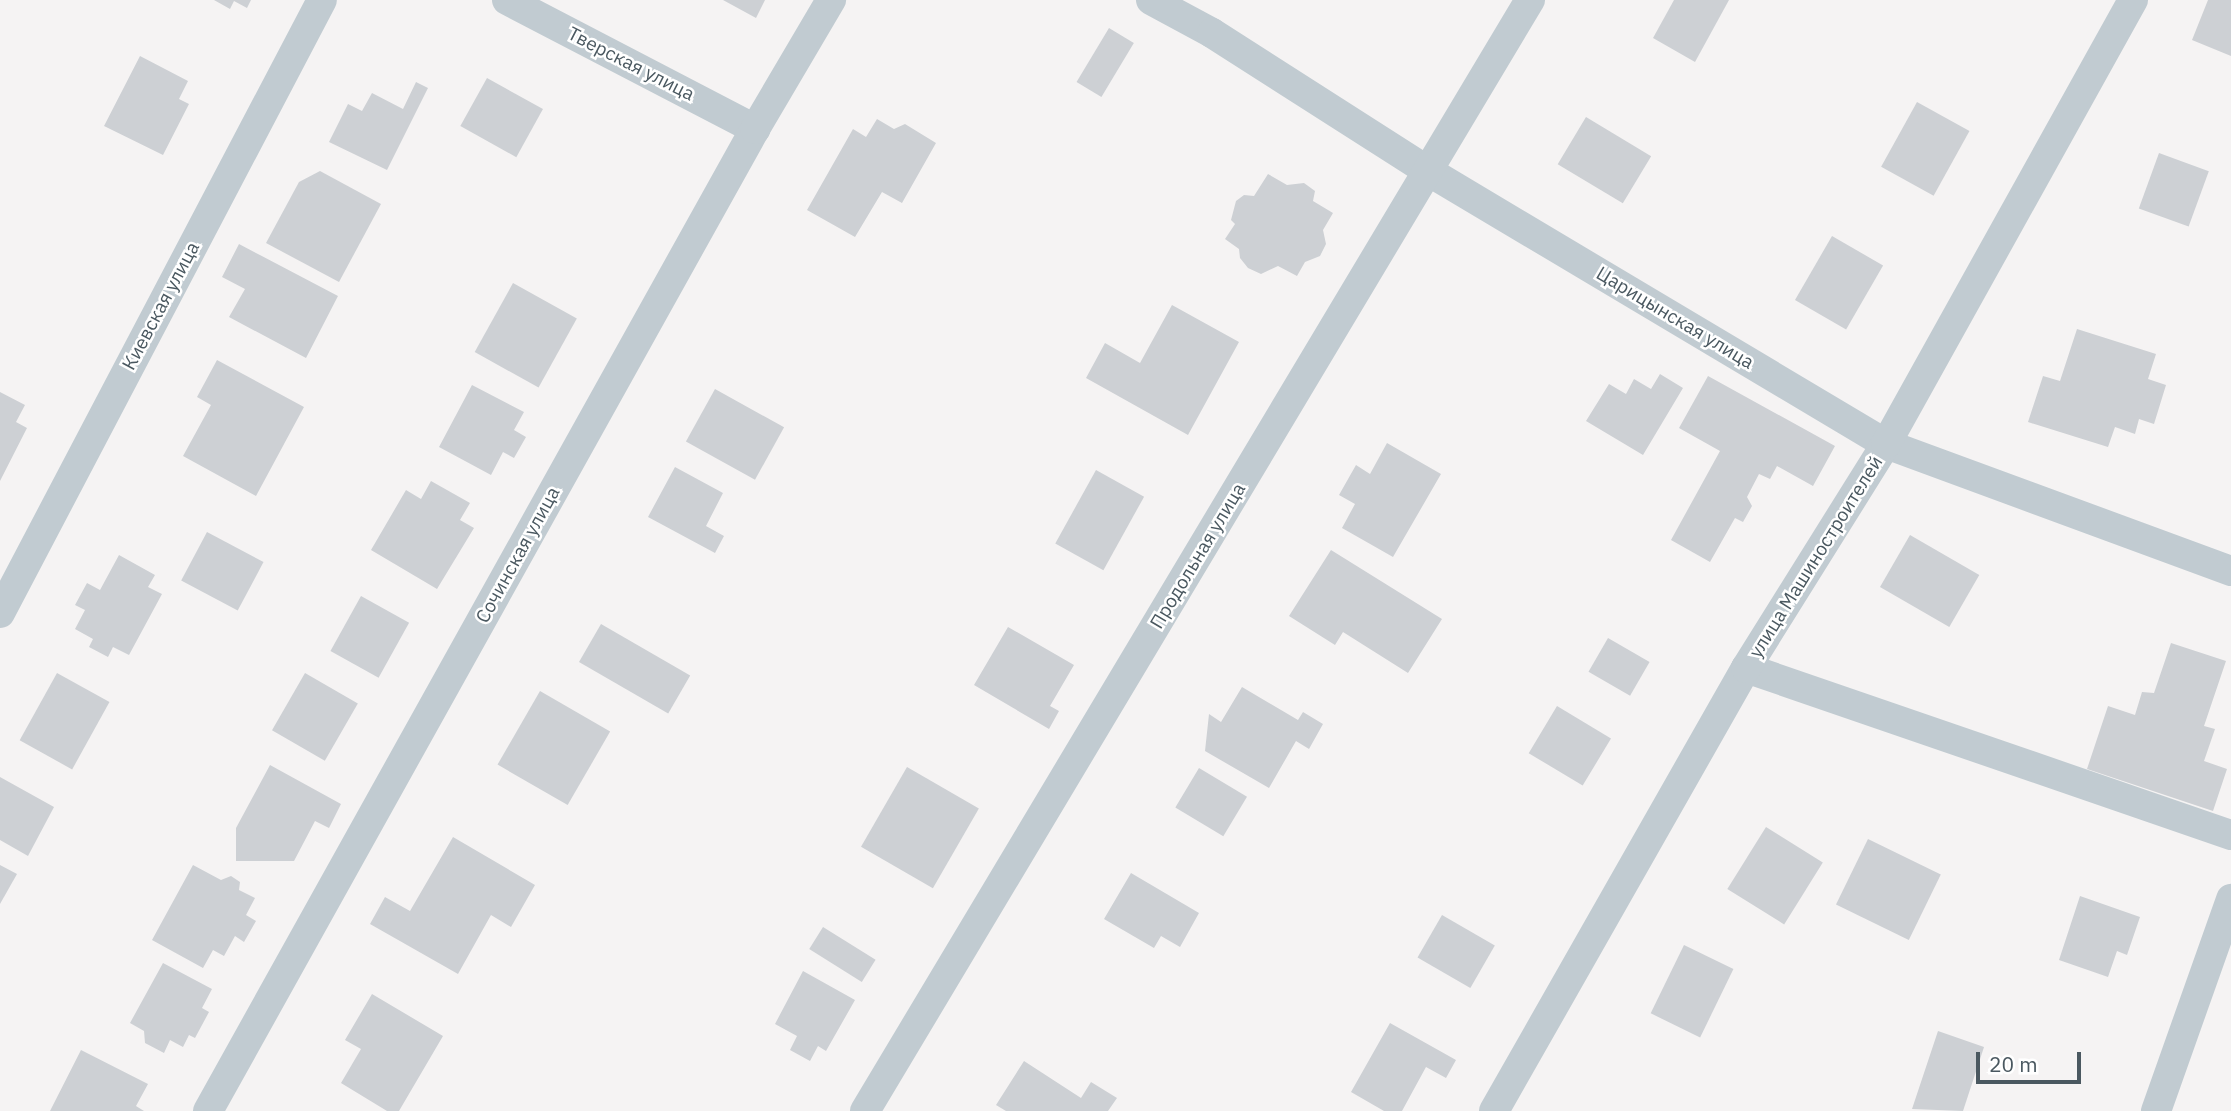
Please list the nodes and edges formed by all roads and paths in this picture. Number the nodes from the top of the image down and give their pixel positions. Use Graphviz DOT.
graph roads {
  1 [pos="322,0"];
  2 [pos="507,0"];
  3 [pos="831,0"];
  4 [pos="1151,0"];
  5 [pos="1530,0"];
  6 [pos="2133,0"];
  7 [pos="755,129"];
  8 [pos="1428,171"];
  9 [pos="1886,444"];
  10 [pos="2231,571"];
  11 [pos="0,613"];
  12 [pos="1746,668"];
  13 [pos="2231,835"];
  14 [pos="2231,899"];
  15 [pos="208,1111"];
  16 [pos="865,1111"];
  17 [pos="1494,1111"];
  18 [pos="2156,1111"];
  1 -- 11 [label="street, Киевская улица"];
  2 -- 7 [label="street, Тверская улица"];
  3 -- 7 [label="street, Сочинская улица"];
  4 -- 8 [label="street, Царицынская улица"];
  5 -- 8 [label="street, Продольная улица"];
  6 -- 9 [label="street, улица Машиностроителей"];
  7 -- 15 [label="street, Сочинская улица"];
  8 -- 9 [label="street, Царицынская улица"];
  8 -- 16 [label="street, Продольная улица"];
  9 -- 10 [label="street, Царицынская улица"];
  9 -- 12 [label="street, улица Машиностроителей"];
  12 -- 13 [label="street"];
  12 -- 17 [label="street, улица Машиностроителей"];
  14 -- 18 [label="street"];
}
